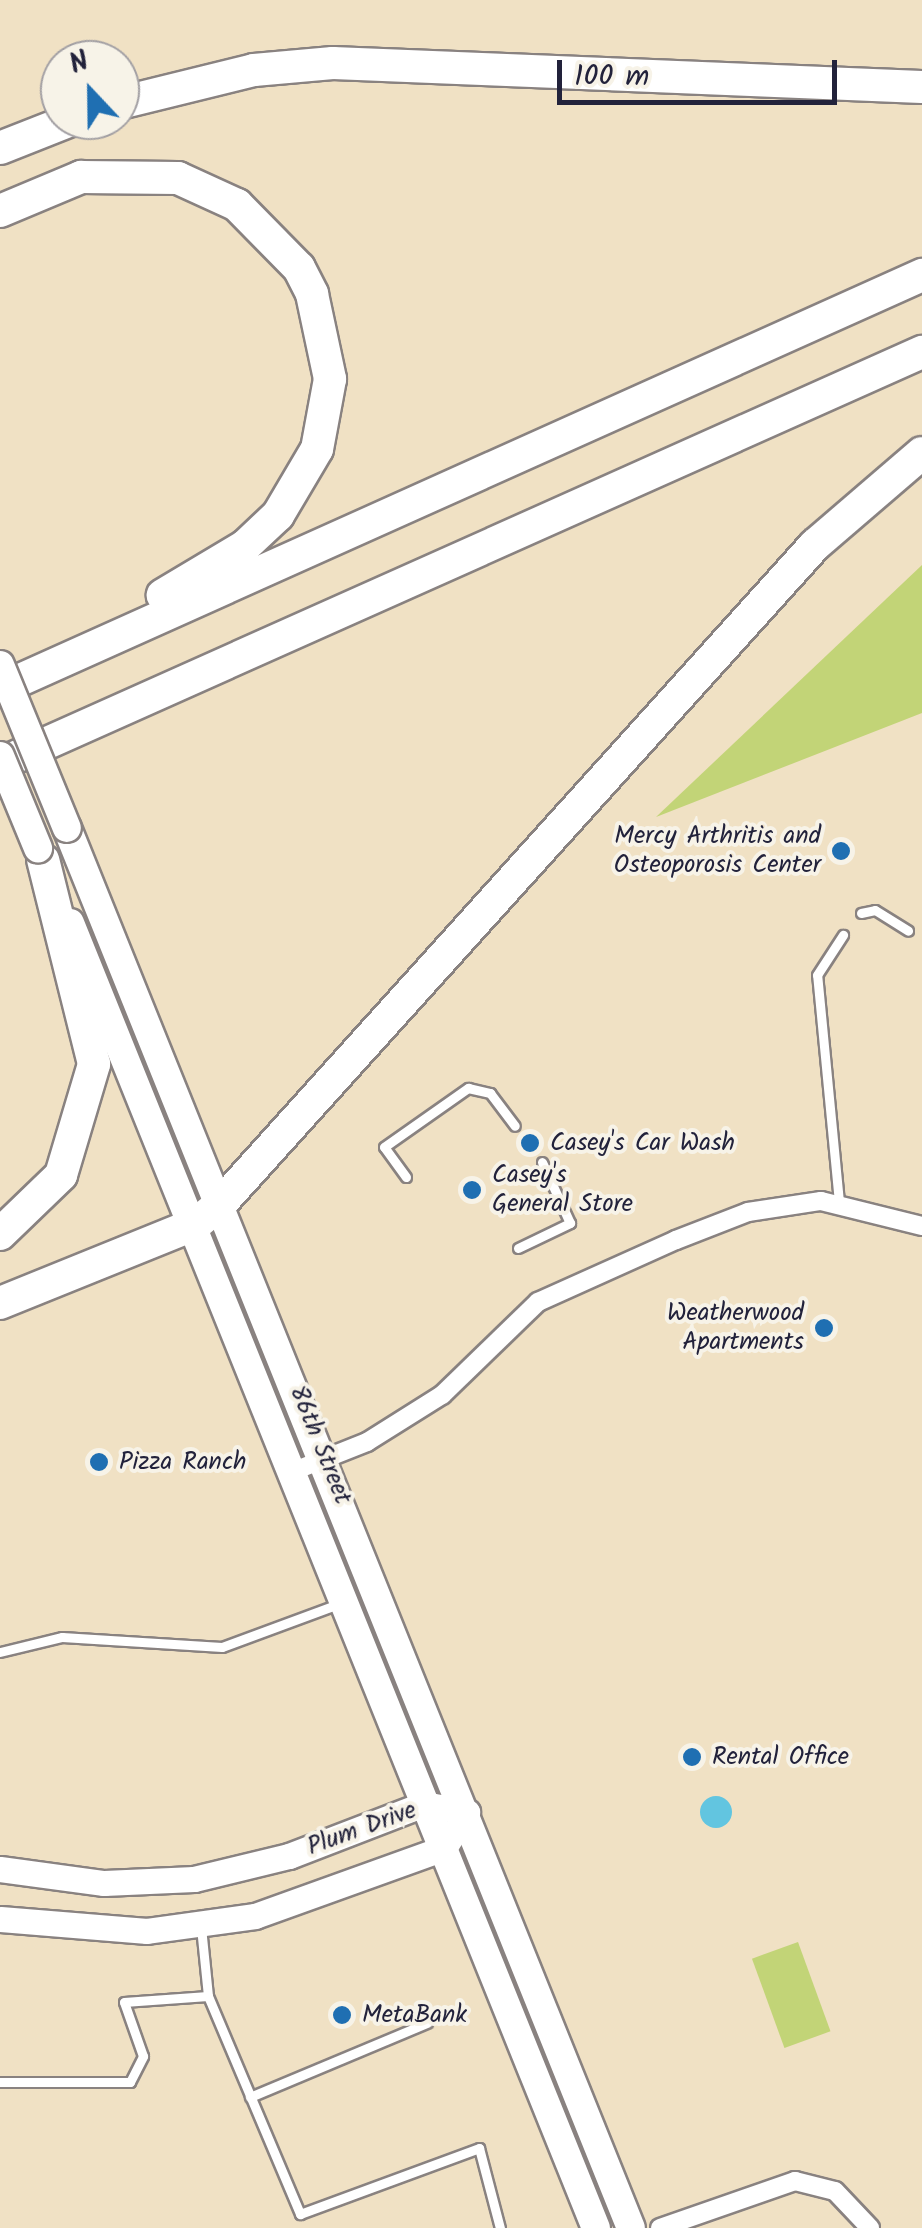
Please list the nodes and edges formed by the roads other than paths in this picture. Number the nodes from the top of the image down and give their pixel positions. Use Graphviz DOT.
graph roads {
  1 [pos="922,87"];
  2 [pos="140,97"];
  3 [pos="40,132"];
  4 [pos="0,148"];
  5 [pos="0,212"];
  6 [pos="922,275"];
  7 [pos="922,352"];
  8 [pos="922,454"];
  9 [pos="0,665"];
  10 [pos="0,687"];
  11 [pos="106,717"];
  12 [pos="0,756"];
  13 [pos="0,764"];
  14 [pos="0,776"];
  15 [pos="40,854"];
  16 [pos="861,913"];
  17 [pos="908,930"];
  18 [pos="843,935"];
  19 [pos="515,1126"];
  20 [pos="542,1162"];
  21 [pos="406,1177"];
  22 [pos="223,1201"];
  23 [pos="839,1202"];
  24 [pos="196,1224"];
  25 [pos="922,1226"];
  26 [pos="542,1230"];
  27 [pos="562,1231"];
  28 [pos="0,1234"];
  29 [pos="518,1248"];
  30 [pos="0,1303"];
  31 [pos="325,1459"];
  32 [pos="294,1471"];
  33 [pos="345,1602"];
  34 [pos="0,1652"];
  35 [pos="424,1804"];
  36 [pos="467,1812"];
  37 [pos="444,1848"];
  38 [pos="0,1868"];
  39 [pos="0,1918"];
  40 [pos="200,1926"];
  41 [pos="208,1996"];
  42 [pos="428,2023"];
  43 [pos="0,2082"];
  44 [pos="250,2097"];
  45 [pos="500,2228"];
  46 [pos="596,2228"];
  47 [pos="631,2228"];
  48 [pos="660,2228"];
  49 [pos="870,2228"];
  1 -- 2 [label="highway"];
  3 -- 4 [label="highway"];
  5 -- 10 [label="highway"];
  6 -- 10 [label="highway"];
  7 -- 11 [label="highway"];
  8 -- 22 [label="highway"];
  9 -- 22 [label="main road, 86th Street, bridge"];
  11 -- 13 [label="highway"];
  11 -- 14 [label="highway"];
  12 -- 15 [label="main road, 86th Street, bridge"];
  15 -- 24 [label="main road, 86th Street"];
  15 -- 28 [label="highway"];
  16 -- 17 [label="lane"];
  18 -- 23 [label="lane"];
  19 -- 21 [label="lane"];
  20 -- 27 [label="lane"];
  22 -- 24 [label="highway"];
  22 -- 31 [label="main road, 86th Street"];
  23 -- 25 [label="street"];
  23 -- 31 [label="street"];
  24 -- 30 [label="highway"];
  24 -- 32 [label="main road, 86th Street"];
  26 -- 27 [label="lane"];
  27 -- 29 [label="lane"];
  31 -- 32 [label="street"];
  31 -- 36 [label="main road, 86th Street"];
  32 -- 33 [label="main road, 86th Street"];
  33 -- 34 [label="lane"];
  33 -- 35 [label="main road, 86th Street"];
  35 -- 36 [label="street, Plum Drive"];
  35 -- 37 [label="main road, 86th Street"];
  35 -- 38 [label="street, Plum Drive"];
  36 -- 37 [label="street, Plum Drive"];
  36 -- 47 [label="main road, 86th Street"];
  37 -- 40 [label="street, Plum Drive"];
  37 -- 46 [label="main road, 86th Street"];
  39 -- 40 [label="street, Plum Drive"];
  40 -- 41 [label="lane"];
  41 -- 43 [label="lane"];
  41 -- 44 [label="lane"];
  42 -- 44 [label="lane"];
  44 -- 45 [label="lane"];
  48 -- 49 [label="street"];
}
